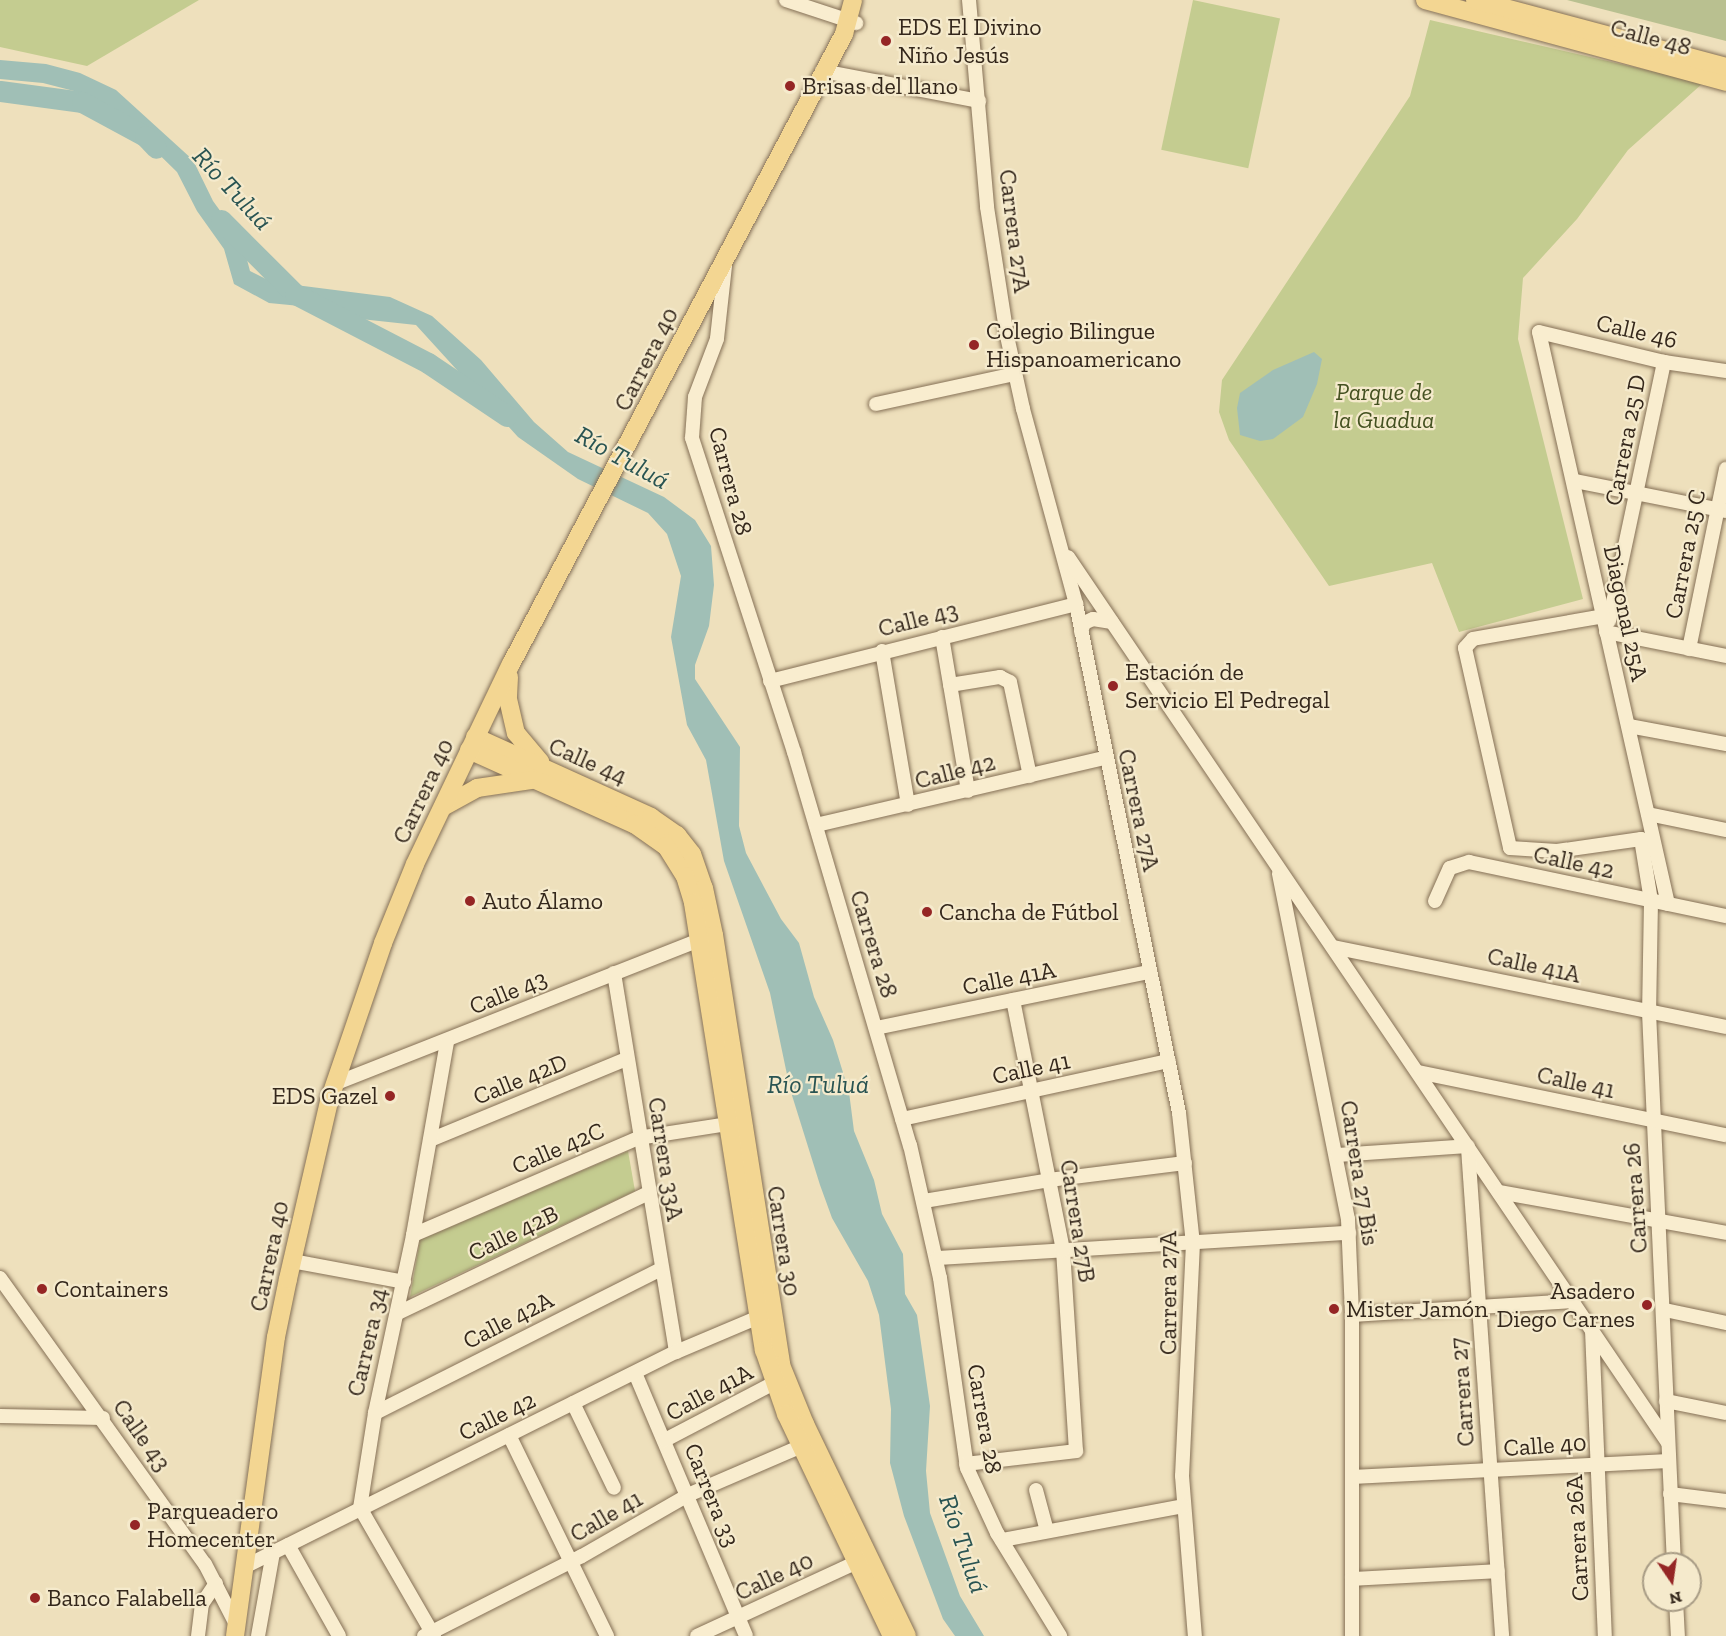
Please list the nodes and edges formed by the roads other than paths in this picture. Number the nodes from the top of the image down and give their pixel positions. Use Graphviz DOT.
graph roads {
  1 [pos="786,0"];
  2 [pos="853,0"];
  3 [pos="866,0"];
  4 [pos="969,0"];
  5 [pos="1425,0"];
  6 [pos="1475,0"];
  7 [pos="849,26"];
  8 [pos="1726,67"];
  9 [pos="822,71"];
  10 [pos="1726,82"];
  11 [pos="979,101"];
  12 [pos="726,257"];
  13 [pos="1539,332"];
  14 [pos="1664,362"];
  15 [pos="1726,371"];
  16 [pos="1015,374"];
  17 [pos="876,404"];
  18 [pos="1726,469"];
  19 [pos="1575,481"];
  20 [pos="1638,493"];
  21 [pos="1721,510"];
  22 [pos="1064,550"];
  23 [pos="1076,604"];
  24 [pos="1607,615"];
  25 [pos="1112,622"];
  26 [pos="1081,632"];
  27 [pos="1606,632"];
  28 [pos="942,637"];
  29 [pos="1689,649"];
  30 [pos="882,651"];
  31 [pos="1726,656"];
  32 [pos="511,664"];
  33 [pos="770,681"];
  34 [pos="950,686"];
  35 [pos="1629,726"];
  36 [pos="472,743"];
  37 [pos="1726,744"];
  38 [pos="1105,758"];
  39 [pos="544,775"];
  40 [pos="1029,776"];
  41 [pos="968,791"];
  42 [pos="908,805"];
  43 [pos="441,808"];
  44 [pos="1648,814"];
  45 [pos="816,825"];
  46 [pos="1726,830"];
  47 [pos="671,840"];
  48 [pos="688,864"];
  49 [pos="1277,866"];
  50 [pos="1435,901"];
  51 [pos="1651,901"];
  52 [pos="1668,904"];
  53 [pos="1726,916"];
  54 [pos="699,940"];
  55 [pos="1333,947"];
  56 [pos="1150,972"];
  57 [pos="614,973"];
  58 [pos="1013,1000"];
  59 [pos="1649,1012"];
  60 [pos="1726,1027"];
  61 [pos="876,1028"];
  62 [pos="447,1042"];
  63 [pos="627,1059"];
  64 [pos="1169,1061"];
  65 [pos="1418,1072"];
  66 [pos="334,1084"];
  67 [pos="1031,1091"];
  68 [pos="731,1114"];
  69 [pos="902,1119"];
  70 [pos="1653,1121"];
  71 [pos="1726,1135"];
  72 [pos="639,1138"];
  73 [pos="430,1140"];
  74 [pos="1468,1146"];
  75 [pos="1337,1155"];
  76 [pos="1185,1163"];
  77 [pos="1049,1180"];
  78 [pos="1499,1192"];
  79 [pos="648,1193"];
  80 [pos="924,1201"];
  81 [pos="1660,1219"];
  82 [pos="1349,1233"];
  83 [pos="1726,1233"];
  84 [pos="413,1235"];
  85 [pos="1193,1243"];
  86 [pos="1063,1250"];
  87 [pos="937,1258"];
  88 [pos="292,1260"];
  89 [pos="661,1269"];
  90 [pos="0,1278"];
  91 [pos="404,1282"];
  92 [pos="1574,1301"];
  93 [pos="1480,1307"];
  94 [pos="1665,1310"];
  95 [pos="398,1313"];
  96 [pos="764,1315"];
  97 [pos="1352,1315"];
  98 [pos="1726,1323"];
  99 [pos="1592,1330"];
  100 [pos="676,1352"];
  101 [pos="635,1373"];
  102 [pos="774,1383"];
  103 [pos="1666,1401"];
  104 [pos="573,1403"];
  105 [pos="375,1413"];
  106 [pos="1726,1413"];
  107 [pos="0,1416"];
  108 [pos="103,1418"];
  109 [pos="509,1435"];
  110 [pos="665,1440"];
  111 [pos="1668,1443"];
  112 [pos="807,1444"];
  113 [pos="1669,1461"];
  114 [pos="966,1464"];
  115 [pos="1595,1465"];
  116 [pos="1490,1471"];
  117 [pos="1352,1477"];
  118 [pos="614,1488"];
  119 [pos="1036,1490"];
  120 [pos="1670,1494"];
  121 [pos="688,1495"];
  122 [pos="1726,1501"];
  123 [pos="1183,1506"];
  124 [pos="360,1508"];
  125 [pos="1047,1531"];
  126 [pos="1002,1540"];
  127 [pos="288,1545"];
  128 [pos="1673,1552"];
  129 [pos="273,1553"];
  130 [pos="863,1560"];
  131 [pos="571,1562"];
  132 [pos="246,1566"];
  133 [pos="1498,1571"];
  134 [pos="1352,1579"];
  135 [pos="216,1583"];
  136 [pos="1677,1612"];
  137 [pos="738,1617"];
  138 [pos="238,1632"];
  139 [pos="430,1635"];
  140 [pos="198,1636"];
  141 [pos="258,1636"];
  142 [pos="339,1636"];
  143 [pos="607,1636"];
  144 [pos="697,1636"];
  145 [pos="746,1636"];
  146 [pos="892,1636"];
  147 [pos="907,1636"];
  148 [pos="1060,1636"];
  149 [pos="1195,1636"];
  150 [pos="1352,1636"];
  151 [pos="1502,1636"];
  152 [pos="1605,1636"];
  153 [pos="1678,1636"];
  1 -- 7 [label="street"];
  2 -- 7 [label="main road, Carrera 40"];
  3 -- 7 [label="main road, Carrera 40"];
  4 -- 11 [label="street, Carrera 27A"];
  5 -- 10 [label="main road, Calle 48"];
  6 -- 8 [label="main road, Calle 48"];
  7 -- 9 [label="main road, Carrera 40"];
  9 -- 11 [label="street"];
  9 -- 12 [label="main road, Carrera 40"];
  11 -- 16 [label="street, Carrera 27A"];
  12 -- 32 [label="main road, Carrera 40"];
  12 -- 33 [label="street, Carrera 28"];
  13 -- 14 [label="street, Calle 46"];
  13 -- 19 [label="street, Diagonal 25A"];
  14 -- 15 [label="street, Calle 46"];
  14 -- 20 [label="street, Carrera 25 D"];
  16 -- 17 [label="street"];
  16 -- 22 [label="street, Carrera 27A"];
  18 -- 21 [label="street, Carrera 25 C"];
  19 -- 20 [label="street"];
  19 -- 24 [label="street, Diagonal 25A"];
  20 -- 21 [label="street"];
  20 -- 24 [label="street, Carrera 25 D"];
  21 -- 29 [label="street, Carrera 25 C"];
  22 -- 23 [label="street, Carrera 27A"];
  22 -- 25 [label="street"];
  23 -- 26 [label="street, Carrera 27A"];
  23 -- 28 [label="street, Calle 43"];
  24 -- 27 [label="street, Diagonal 25A"];
  24 -- 51 [label="street, Carrera 26"];
  25 -- 26 [label="street"];
  25 -- 49 [label="street"];
  26 -- 38 [label="street, Carrera 27A"];
  27 -- 29 [label="street"];
  27 -- 35 [label="street, Diagonal 25A"];
  28 -- 30 [label="street, Calle 43"];
  28 -- 34 [label="street"];
  29 -- 31 [label="street"];
  30 -- 33 [label="street, Calle 43"];
  30 -- 42 [label="street"];
  32 -- 36 [label="main road, Carrera 40"];
  32 -- 39 [label="main road"];
  33 -- 45 [label="street, Carrera 28"];
  34 -- 40 [label="street"];
  34 -- 41 [label="street"];
  35 -- 37 [label="street"];
  35 -- 44 [label="street, Diagonal 25A"];
  36 -- 39 [label="main road, Calle 44"];
  36 -- 43 [label="main road, Carrera 40"];
  38 -- 40 [label="street, Calle 42"];
  38 -- 56 [label="street, Carrera 27A"];
  39 -- 43 [label="main road"];
  39 -- 47 [label="main road, Calle 44"];
  40 -- 41 [label="street, Calle 42"];
  41 -- 42 [label="street, Calle 42"];
  42 -- 45 [label="street, Calle 42"];
  43 -- 66 [label="main road, Carrera 40"];
  44 -- 46 [label="street"];
  44 -- 52 [label="street, Diagonal 25A"];
  45 -- 61 [label="street, Carrera 28"];
  47 -- 48 [label="main road, Carrera 30"];
  48 -- 54 [label="main road, Carrera 30"];
  48 -- 68 [label="main road, Carrera 30"];
  49 -- 55 [label="street"];
  49 -- 75 [label="street, Carrera 27 Bis"];
  50 -- 51 [label="street, Calle 42"];
  51 -- 52 [label="street, Calle 42"];
  51 -- 59 [label="street, Carrera 26"];
  52 -- 53 [label="street, Calle 42"];
  54 -- 57 [label="street, Calle 43"];
  54 -- 68 [label="main road, Carrera 30"];
  55 -- 59 [label="street, Calle 41A"];
  55 -- 65 [label="street"];
  56 -- 58 [label="street, Calle 41A"];
  56 -- 64 [label="street, Carrera 27A"];
  57 -- 62 [label="street, Calle 43"];
  57 -- 63 [label="street, Carrera 33A"];
  58 -- 61 [label="street, Calle 41A"];
  58 -- 67 [label="street, Carrera 27B"];
  59 -- 60 [label="street, Calle 41A"];
  59 -- 70 [label="street, Carrera 26"];
  61 -- 69 [label="street, Carrera 28"];
  62 -- 66 [label="street, Calle 43"];
  62 -- 73 [label="street, Carrera 34"];
  63 -- 72 [label="street, Carrera 33A"];
  63 -- 73 [label="street, Calle 42D"];
  64 -- 67 [label="street, Calle 41"];
  64 -- 76 [label="street, Carrera 27A"];
  65 -- 70 [label="street, Calle 41"];
  65 -- 74 [label="street"];
  66 -- 88 [label="main road, Carrera 40"];
  67 -- 69 [label="street, Calle 41"];
  67 -- 77 [label="street, Carrera 27B"];
  68 -- 72 [label="street, Calle 42C"];
  68 -- 96 [label="main road, Carrera 30"];
  69 -- 80 [label="street, Carrera 28"];
  70 -- 71 [label="street, Calle 41"];
  70 -- 81 [label="street, Carrera 26"];
  72 -- 79 [label="street, Carrera 33A"];
  72 -- 84 [label="street, Calle 42C"];
  73 -- 84 [label="street, Carrera 34"];
  74 -- 75 [label="street"];
  74 -- 78 [label="street"];
  74 -- 93 [label="street, Carrera 27"];
  75 -- 82 [label="street, Carrera 27 Bis"];
  76 -- 77 [label="street"];
  76 -- 85 [label="street, Carrera 27A"];
  77 -- 80 [label="street"];
  77 -- 86 [label="street, Carrera 27B"];
  78 -- 81 [label="street"];
  78 -- 92 [label="street"];
  79 -- 89 [label="street, Carrera 33A"];
  79 -- 95 [label="street, Calle 42B"];
  80 -- 87 [label="street, Carrera 28"];
  81 -- 83 [label="street"];
  81 -- 94 [label="street, Carrera 26"];
  82 -- 85 [label="street"];
  82 -- 97 [label="street, Carrera 27 Bis"];
  84 -- 91 [label="street, Carrera 34"];
  85 -- 86 [label="street"];
  85 -- 123 [label="street, Carrera 27A"];
  86 -- 87 [label="street"];
  86 -- 114 [label="street, Carrera 27B"];
  87 -- 114 [label="street, Carrera 28"];
  88 -- 91 [label="street"];
  88 -- 132 [label="main road, Carrera 40"];
  89 -- 100 [label="street, Carrera 33A"];
  89 -- 105 [label="street, Calle 42A"];
  90 -- 108 [label="street, Calle 43"];
  91 -- 95 [label="street, Carrera 34"];
  92 -- 93 [label="street"];
  92 -- 99 [label="street"];
  93 -- 97 [label="street"];
  93 -- 116 [label="street, Carrera 27"];
  94 -- 98 [label="street"];
  94 -- 103 [label="street, Carrera 26"];
  95 -- 105 [label="street, Carrera 34"];
  96 -- 100 [label="street, Calle 42"];
  96 -- 102 [label="main road, Carrera 30"];
  96 -- 112 [label="main road, Carrera 30"];
  97 -- 117 [label="street, Carrera 27 Bis"];
  99 -- 111 [label="street"];
  99 -- 115 [label="street, Carrera 26A"];
  100 -- 101 [label="street, Calle 42"];
  101 -- 104 [label="street, Calle 42"];
  101 -- 110 [label="street, Carrera 33"];
  102 -- 110 [label="street, Calle 41A"];
  102 -- 112 [label="main road, Carrera 30"];
  103 -- 106 [label="street"];
  103 -- 111 [label="street, Carrera 26"];
  104 -- 109 [label="street, Calle 42"];
  104 -- 118 [label="street"];
  105 -- 124 [label="street, Carrera 34"];
  107 -- 108 [label="street"];
  108 -- 135 [label="street, Calle 43"];
  109 -- 124 [label="street, Calle 42"];
  109 -- 131 [label="street"];
  110 -- 121 [label="street, Carrera 33"];
  111 -- 113 [label="street, Carrera 26"];
  112 -- 121 [label="street, Calle 41"];
  112 -- 130 [label="main road, Carrera 30"];
  113 -- 115 [label="street, Calle 40"];
  113 -- 120 [label="street, Carrera 26"];
  114 -- 126 [label="street, Carrera 28"];
  115 -- 116 [label="street, Calle 40"];
  115 -- 152 [label="street, Carrera 26A"];
  116 -- 117 [label="street, Calle 40"];
  116 -- 133 [label="street, Carrera 27"];
  117 -- 134 [label="street, Carrera 27 Bis"];
  119 -- 125 [label="street"];
  120 -- 122 [label="street"];
  120 -- 128 [label="street, Carrera 26"];
  121 -- 131 [label="street, Calle 41"];
  121 -- 137 [label="street, Carrera 33"];
  123 -- 125 [label="street"];
  123 -- 149 [label="street, Carrera 27A"];
  124 -- 127 [label="street, Calle 42"];
  124 -- 139 [label="street"];
  125 -- 126 [label="street"];
  126 -- 148 [label="street, Carrera 28"];
  127 -- 129 [label="street, Calle 42"];
  127 -- 142 [label="street"];
  129 -- 132 [label="street, Calle 42"];
  129 -- 141 [label="street"];
  130 -- 137 [label="street, Calle 40"];
  130 -- 146 [label="main road, Carrera 30"];
  130 -- 147 [label="main road, Carrera 30"];
  131 -- 139 [label="street, Calle 41"];
  131 -- 143 [label="street"];
  132 -- 138 [label="main road, Carrera 40"];
  133 -- 134 [label="street"];
  133 -- 151 [label="street, Carrera 27"];
  134 -- 150 [label="street, Carrera 27 Bis"];
  135 -- 138 [label="street, Calle 43"];
  135 -- 140 [label="street"];
  136 -- 153 [label="street"];
  137 -- 144 [label="street, Calle 40"];
  137 -- 145 [label="street, Carrera 33"];
}
